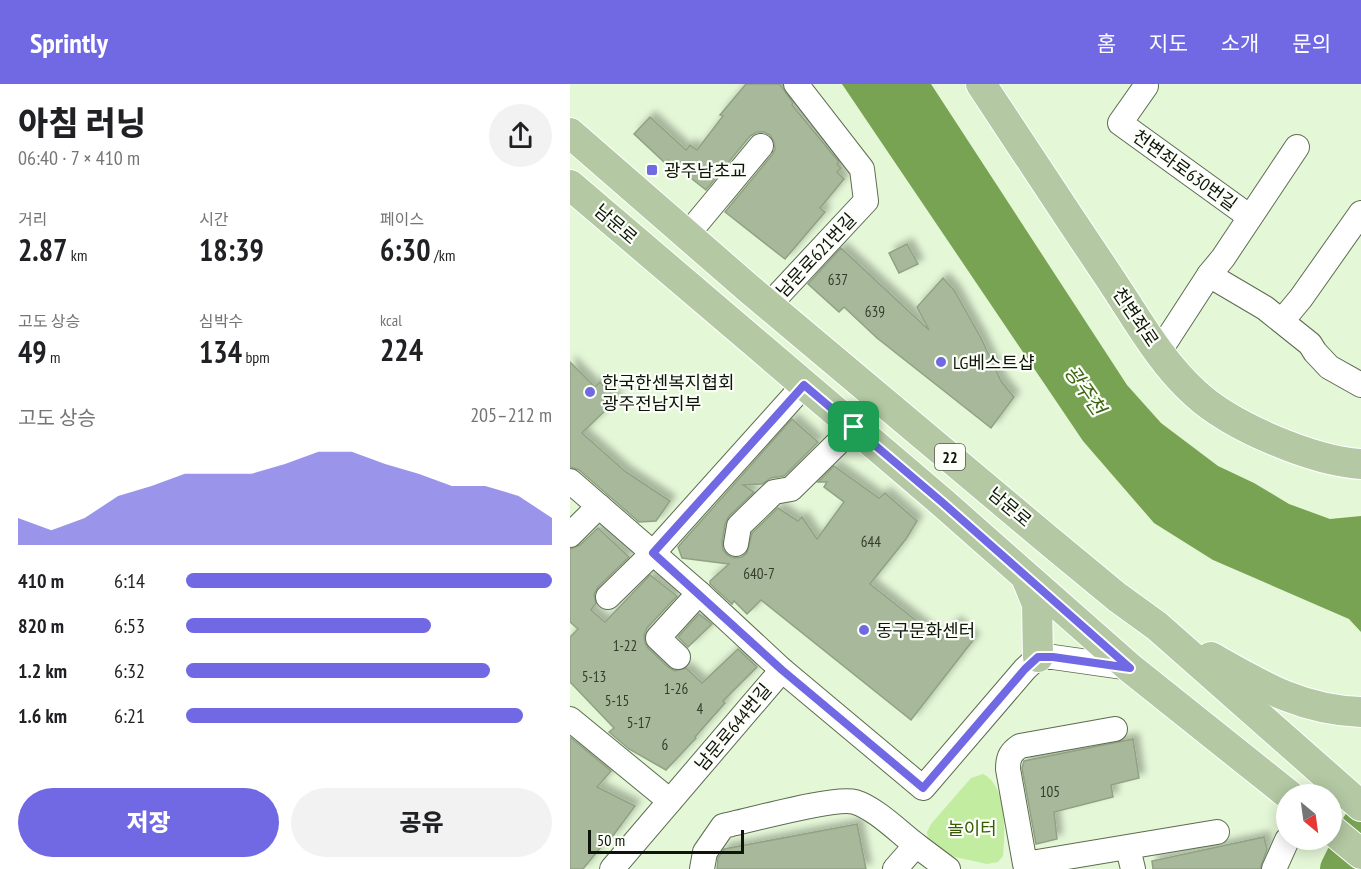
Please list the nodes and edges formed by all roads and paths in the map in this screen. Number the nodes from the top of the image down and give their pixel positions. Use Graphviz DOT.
graph roads {
  1 [pos="796,84"];
  2 [pos="981,84"];
  3 [pos="1146,86"];
  4 [pos="570,133"];
  5 [pos="761,146"];
  6 [pos="1298,147"];
  7 [pos="570,185"];
  8 [pos="1361,213"];
  9 [pos="1250,217"];
  10 [pos="687,235"];
  11 [pos="1209,275"];
  12 [pos="769,305"];
  13 [pos="1282,321"];
  14 [pos="1158,352"];
  15 [pos="804,385"];
  16 [pos="1361,385"];
  17 [pos="854,427"];
  18 [pos="1361,465"];
  19 [pos="570,481"];
  20 [pos="599,506"];
  21 [pos="570,535"];
  22 [pos="736,544"];
  23 [pos="653,553"];
  24 [pos="1026,577"];
  25 [pos="699,593"];
  26 [pos="608,597"];
  27 [pos="1157,626"];
  28 [pos="678,657"];
  29 [pos="1038,657"];
  30 [pos="1130,668"];
  31 [pos="782,670"];
  32 [pos="1361,712"];
  33 [pos="570,719"];
  34 [pos="1115,729"];
  35 [pos="1276,785"];
  36 [pos="670,801"];
  37 [pos="1361,806"];
  38 [pos="1217,832"];
  39 [pos="1342,838"];
  40 [pos="916,845"];
  41 [pos="1283,850"];
  42 [pos="1361,854"];
  43 [pos="1130,858"];
  44 [pos="1019,867"];
  45 [pos="612,869"];
  46 [pos="702,869"];
  47 [pos="895,869"];
  48 [pos="948,869"];
  49 [pos="1274,869"];
  1 -- 12 [label="street, 남문로621번길"];
  2 -- 14 [label="main road, 천변좌로"];
  3 -- 9 [label="street, 천변좌로630번길"];
  4 -- 10 [label="main road, 남문로 / 22"];
  5 -- 10 [label="street"];
  6 -- 9 [label="street, 천변좌로630번길"];
  7 -- 15 [label="main road, 남문로 / 22"];
  8 -- 13 [label="street"];
  9 -- 11 [label="street, 천변좌로630번길"];
  10 -- 12 [label="main road, 남문로 / 22"];
  11 -- 13 [label="street"];
  11 -- 14 [label="street, 천변좌로630번길"];
  12 -- 27 [label="main road, 남문로 / 22"];
  13 -- 16 [label="street"];
  14 -- 18 [label="main road, 천변좌로"];
  15 -- 17 [label="main road, 남문로 / 22"];
  15 -- 23 [label="street"];
  17 -- 22 [label="street"];
  17 -- 24 [label="main road, 남문로 / 22"];
  19 -- 20 [label="street"];
  20 -- 21 [label="street"];
  20 -- 23 [label="street"];
  23 -- 25 [label="street"];
  23 -- 26 [label="street"];
  24 -- 29 [label="main road"];
  24 -- 30 [label="main road, 남문로 / 22"];
  25 -- 28 [label="street"];
  25 -- 31 [label="street"];
  27 -- 32 [label="main road"];
  27 -- 37 [label="main road, 남문로 / 22"];
  29 -- 30 [label="street"];
  29 -- 31 [label="street, 남문로644번길"];
  30 -- 35 [label="main road, 남문로 / 22"];
  31 -- 36 [label="street, 남문로644번길"];
  33 -- 36 [label="street"];
  34 -- 44 [label="street"];
  36 -- 45 [label="street, 남문로644번길"];
  38 -- 43 [label="street"];
  39 -- 42 [label="main road"];
  40 -- 46 [label="street"];
  40 -- 47 [label="street"];
  40 -- 48 [label="street"];
  41 -- 49 [label="street"];
  43 -- 44 [label="street"];
}
